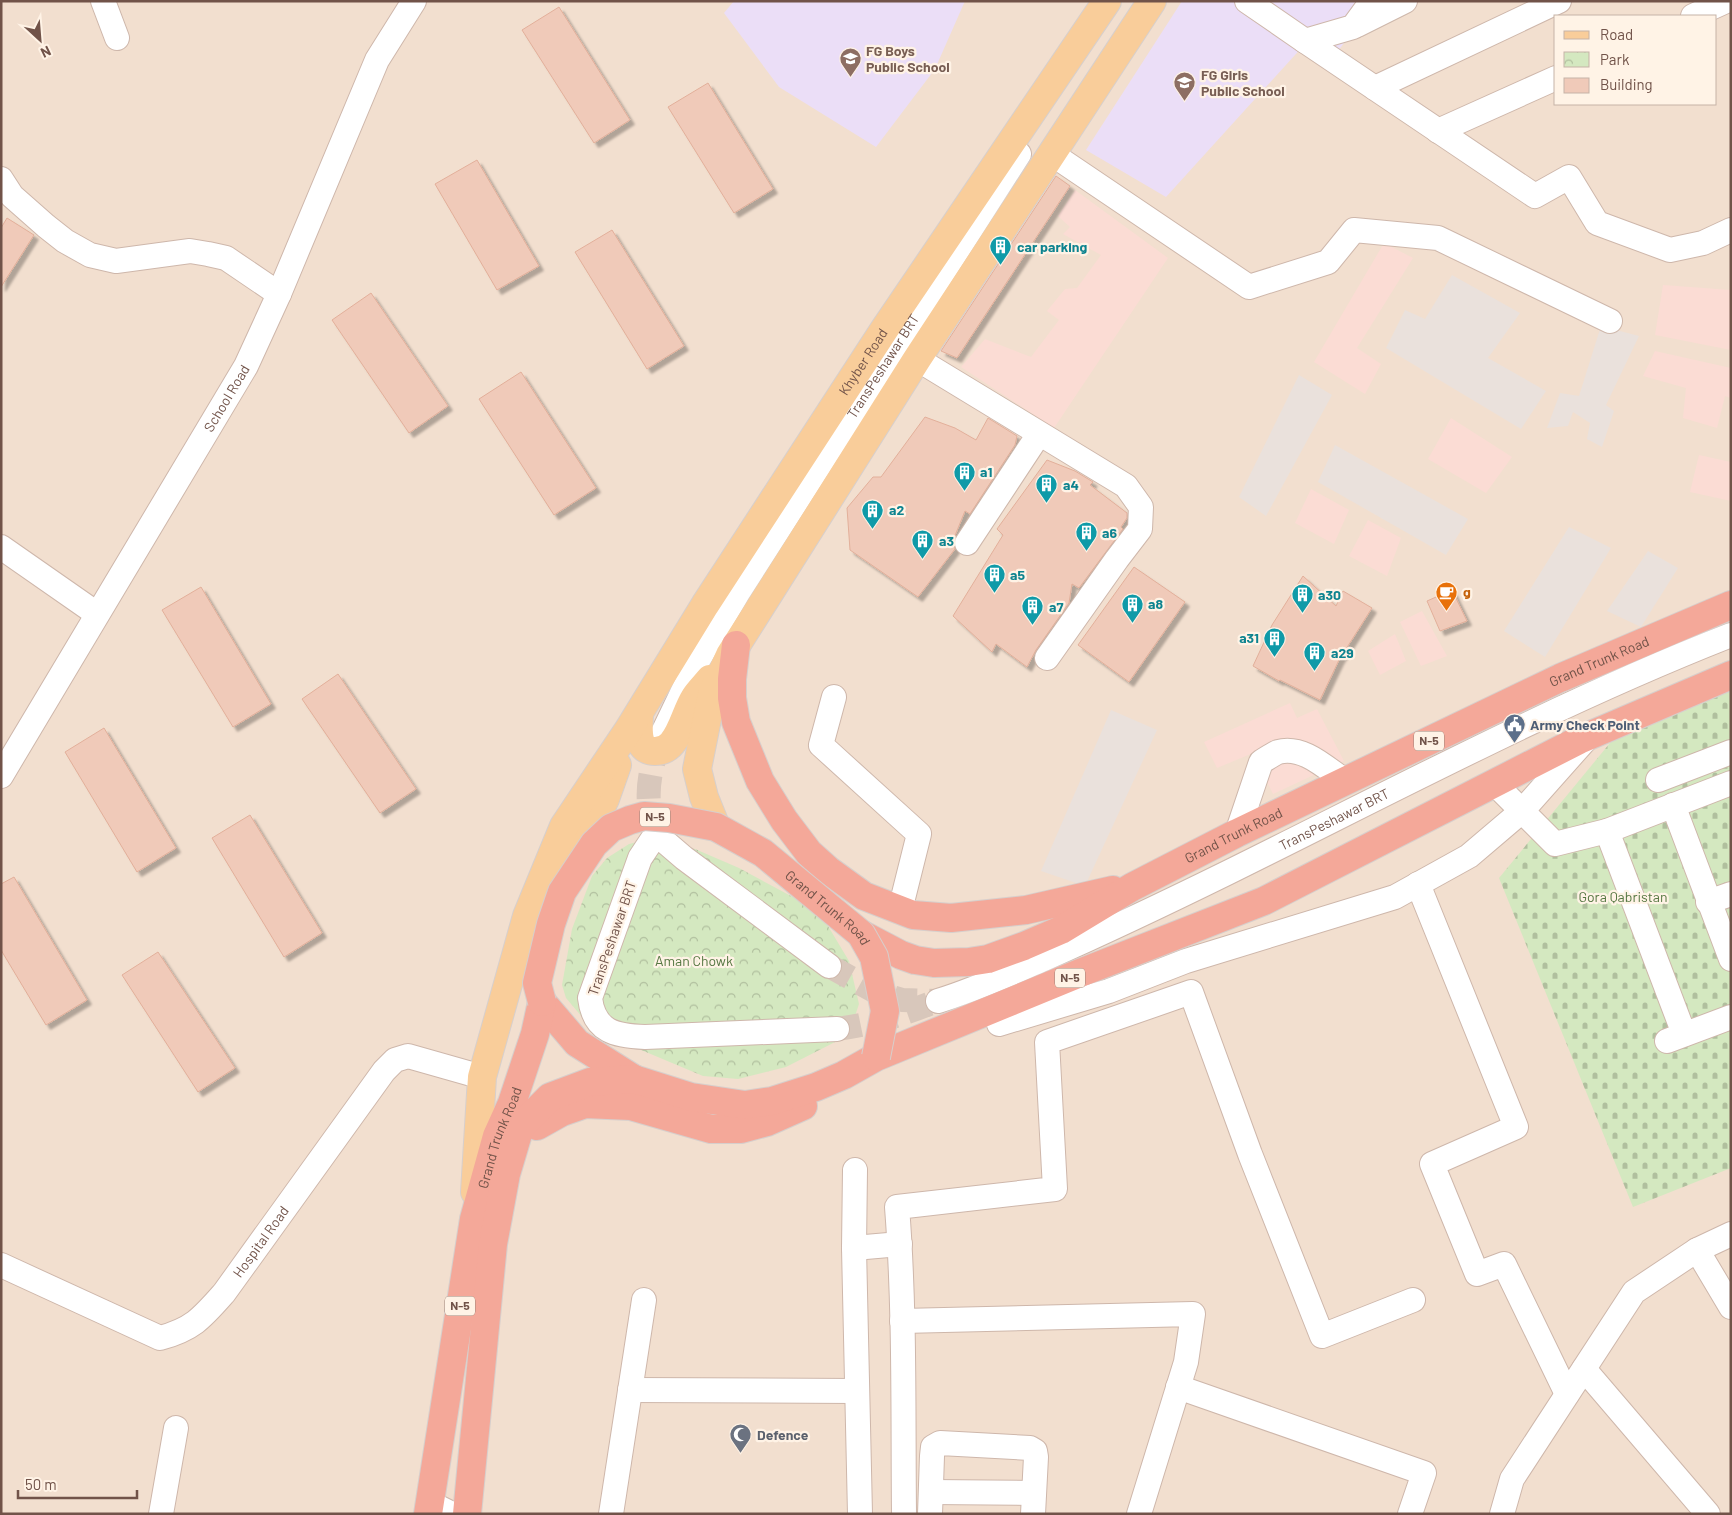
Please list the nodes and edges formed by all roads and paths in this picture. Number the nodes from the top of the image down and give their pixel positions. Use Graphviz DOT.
graph roads {
  1 [pos="103,1"];
  2 [pos="414,1"];
  3 [pos="1107,1"];
  4 [pos="1118,1"];
  5 [pos="1152,1"];
  6 [pos="1247,1"];
  7 [pos="1372,1"];
  8 [pos="1405,1"];
  9 [pos="1559,1"];
  10 [pos="1726,1"];
  11 [pos="1695,15"];
  12 [pos="1353,27"];
  13 [pos="117,38"];
  14 [pos="1305,41"];
  15 [pos="1554,79"];
  16 [pos="1374,88"];
  17 [pos="1438,131"];
  18 [pos="1052,154"];
  19 [pos="1,179"];
  20 [pos="1731,230"];
  21 [pos="279,294"];
  22 [pos="1610,321"];
  23 [pos="908,350"];
  24 [pos="1039,434"];
  25 [pos="967,543"];
  26 [pos="1,547"];
  27 [pos="1731,605"];
  28 [pos="97,614"];
  29 [pos="1731,635"];
  30 [pos="733,650"];
  31 [pos="1047,658"];
  32 [pos="1731,674"];
  33 [pos="834,697"];
  34 [pos="634,721"];
  35 [pos="1589,736"];
  36 [pos="660,739"];
  37 [pos="1731,752"];
  38 [pos="1,776"];
  39 [pos="1658,780"];
  40 [pos="1346,781"];
  41 [pos="1494,783"];
  42 [pos="1731,783"];
  43 [pos="1673,805"];
  44 [pos="1522,811"];
  45 [pos="716,827"];
  46 [pos="1607,831"];
  47 [pos="1237,833"];
  48 [pos="1418,884"];
  49 [pos="1132,886"];
  50 [pos="562,892"];
  51 [pos="1731,894"];
  52 [pos="1264,902"];
  53 [pos="1708,902"];
  54 [pos="900,910"];
  55 [pos="861,934"];
  56 [pos="1731,959"];
  57 [pos="829,966"];
  58 [pos="938,1001"];
  59 [pos="542,1002"];
  60 [pos="1731,1017"];
  61 [pos="999,1024"];
  62 [pos="837,1029"];
  63 [pos="876,1057"];
  64 [pos="482,1077"];
  65 [pos="634,1079"];
  66 [pos="855,1170"];
  67 [pos="506,1174"];
  68 [pos="474,1219"];
  69 [pos="1731,1234"];
  70 [pos="900,1244"];
  71 [pos="854,1248"];
  72 [pos="1697,1250"];
  73 [pos="1,1265"];
  74 [pos="644,1300"];
  75 [pos="1413,1300"];
  76 [pos="1731,1307"];
  77 [pos="902,1321"];
  78 [pos="1584,1369"];
  79 [pos="1178,1387"];
  80 [pos="630,1390"];
  81 [pos="856,1392"];
  82 [pos="1567,1394"];
  83 [pos="176,1428"];
  84 [pos="930,1503"];
  85 [pos="1034,1503"];
  86 [pos="437,1510"];
  87 [pos="161,1514"];
  88 [pos="467,1514"];
  89 [pos="611,1514"];
  90 [pos="860,1514"];
  91 [pos="904,1514"];
  92 [pos="1139,1514"];
  93 [pos="1410,1514"];
  94 [pos="1502,1514"];
  95 [pos="1708,1514"];
  1 -- 13 [label="street"];
  2 -- 21 [label="street, School Road"];
  3 -- 34 [label="main road, Khyber Road"];
  4 -- 23 [label="street, TransPeshawar BRT"];
  5 -- 18 [label="main road"];
  6 -- 14 [label="street"];
  7 -- 12 [label="street"];
  8 -- 12 [label="street"];
  9 -- 16 [label="street"];
  10 -- 11 [label="street"];
  12 -- 14 [label="street"];
  14 -- 16 [label="street"];
  15 -- 17 [label="street"];
  16 -- 17 [label="street"];
  17 -- 20 [label="street"];
  18 -- 22 [label="street"];
  18 -- 23 [label="main road"];
  19 -- 21 [label="street"];
  21 -- 28 [label="street, School Road"];
  23 -- 24 [label="street"];
  23 -- 30 [label="main road"];
  23 -- 36 [label="street, TransPeshawar BRT"];
  24 -- 25 [label="street"];
  24 -- 31 [label="street"];
  26 -- 28 [label="street"];
  27 -- 40 [label="highway, Grand Trunk Road / N-5"];
  28 -- 38 [label="street, School Road"];
  29 -- 58 [label="street, TransPeshawar BRT"];
  30 -- 34 [label="main road"];
  30 -- 45 [label="main road"];
  30 -- 54 [label="highway"];
  32 -- 35 [label="highway, Grand Trunk Road / N-5"];
  33 -- 54 [label="street"];
  34 -- 50 [label="main road, bridge"];
  34 -- 64 [label="main road"];
  35 -- 41 [label="highway, Grand Trunk Road / N-5"];
  35 -- 44 [label="street"];
  37 -- 39 [label="street"];
  40 -- 47 [label="highway, Grand Trunk Road / N-5"];
  40 -- 47 [label="street"];
  41 -- 44 [label="street"];
  41 -- 52 [label="highway, Grand Trunk Road / N-5"];
  42 -- 43 [label="street"];
  43 -- 46 [label="street"];
  43 -- 53 [label="street"];
  44 -- 46 [label="street"];
  44 -- 48 [label="street"];
  45 -- 50 [label="highway, Grand Trunk Road / N-5, bridge"];
  45 -- 55 [label="highway, Grand Trunk Road / N-5, bridge"];
  46 -- 60 [label="street"];
  47 -- 49 [label="highway, Grand Trunk Road / N-5"];
  48 -- 61 [label="street"];
  48 -- 82 [label="street"];
  49 -- 54 [label="highway"];
  49 -- 55 [label="highway, Grand Trunk Road / N-5"];
  50 -- 59 [label="highway, Grand Trunk Road / N-5, bridge"];
  51 -- 53 [label="street"];
  52 -- 61 [label="highway"];
  52 -- 63 [label="highway, Grand Trunk Road / N-5"];
  53 -- 56 [label="street"];
  55 -- 63 [label="highway, bridge"];
  57 -- 62 [label="street, TransPeshawar BRT"];
  59 -- 65 [label="highway"];
  59 -- 68 [label="highway, Grand Trunk Road / N-5"];
  61 -- 67 [label="highway"];
  63 -- 65 [label="highway, Grand Trunk Road / N-5"];
  64 -- 68 [label="main road"];
  64 -- 73 [label="street, Hospital Road"];
  65 -- 67 [label="highway, Grand Trunk Road / N-5"];
  66 -- 71 [label="street"];
  67 -- 88 [label="highway, Grand Trunk Road / N-5"];
  68 -- 86 [label="highway, Grand Trunk Road / N-5"];
  69 -- 72 [label="street"];
  70 -- 71 [label="street"];
  70 -- 75 [label="street"];
  70 -- 77 [label="street"];
  71 -- 81 [label="street"];
  72 -- 76 [label="street"];
  72 -- 78 [label="street"];
  74 -- 80 [label="street"];
  77 -- 79 [label="street"];
  77 -- 91 [label="street"];
  78 -- 82 [label="street"];
  78 -- 95 [label="street"];
  79 -- 92 [label="street"];
  79 -- 93 [label="street"];
  80 -- 81 [label="street"];
  80 -- 89 [label="street"];
  81 -- 90 [label="street"];
  82 -- 94 [label="street"];
  83 -- 87 [label="street"];
  84 -- 85 [label="street"];
  84 -- 85 [label="street"];
}
